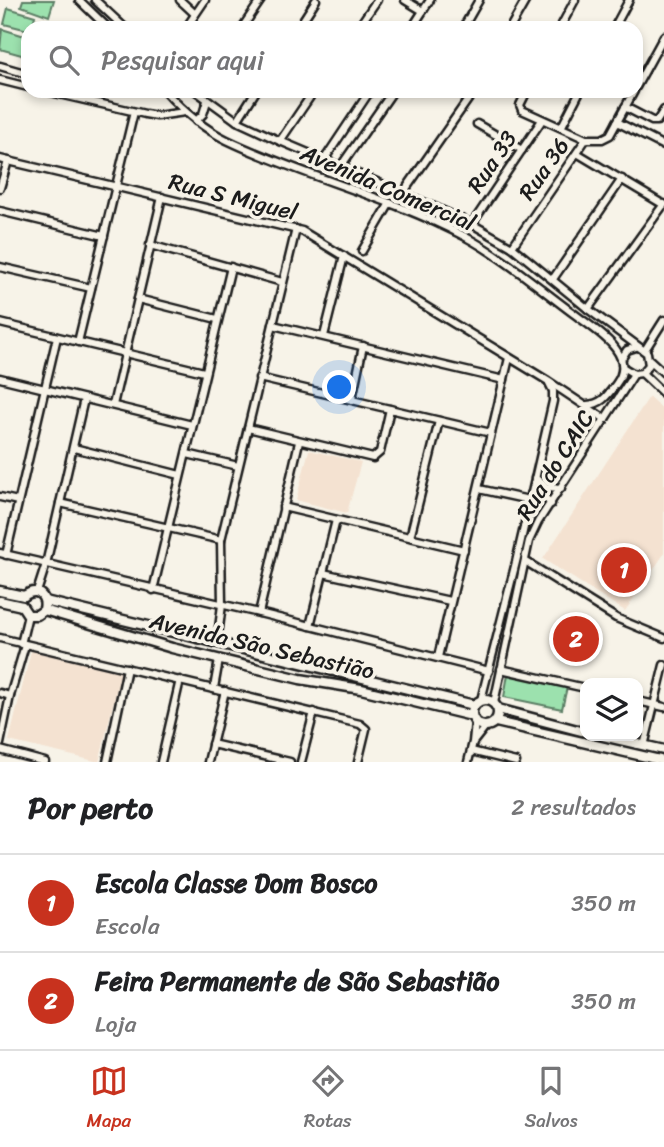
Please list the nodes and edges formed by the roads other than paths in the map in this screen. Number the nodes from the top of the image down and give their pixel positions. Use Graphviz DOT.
graph roads {
  1 [pos="79,0"];
  2 [pos="95,0"];
  3 [pos="180,0"];
  4 [pos="205,0"];
  5 [pos="261,0"];
  6 [pos="316,0"];
  7 [pos="377,0"];
  8 [pos="405,0"];
  9 [pos="430,0"];
  10 [pos="479,0"];
  11 [pos="526,0"];
  12 [pos="575,0"];
  13 [pos="629,0"];
  14 [pos="423,11"];
  15 [pos="195,13"];
  16 [pos="101,21"];
  17 [pos="118,21"];
  18 [pos="190,21"];
  19 [pos="247,21"];
  20 [pos="302,21"];
  21 [pos="363,21"];
  22 [pos="417,21"];
  23 [pos="467,21"];
  24 [pos="514,21"];
  25 [pos="564,21"];
  26 [pos="618,21"];
  27 [pos="664,36"];
  28 [pos="0,66"];
  29 [pos="21,72"];
  30 [pos="643,74"];
  31 [pos="0,81"];
  32 [pos="21,86"];
  33 [pos="77,98"];
  34 [pos="172,98"];
  35 [pos="204,98"];
  36 [pos="252,98"];
  37 [pos="309,98"];
  38 [pos="365,98"];
  39 [pos="388,98"];
  40 [pos="469,98"];
  41 [pos="523,98"];
  42 [pos="576,98"];
  43 [pos="630,98"];
  44 [pos="207,101"];
  45 [pos="625,107"];
  46 [pos="664,110"];
  47 [pos="134,111"];
  48 [pos="185,112"];
  49 [pos="542,120"];
  50 [pos="196,121"];
  51 [pos="237,121"];
  52 [pos="617,122"];
  53 [pos="477,124"];
  54 [pos="562,126"];
  55 [pos="586,139"];
  56 [pos="279,141"];
  57 [pos="664,146"];
  58 [pos="522,150"];
  59 [pos="577,153"];
  60 [pos="4,160"];
  61 [pos="324,160"];
  62 [pos="341,166"];
  63 [pos="622,179"];
  64 [pos="380,183"];
  65 [pos="116,186"];
  66 [pos="0,188"];
  67 [pos="403,192"];
  68 [pos="372,195"];
  69 [pos="162,197"];
  70 [pos="422,202"];
  71 [pos="390,203"];
  72 [pos="664,205"];
  73 [pos="0,211"];
  74 [pos="417,215"];
  75 [pos="472,224"];
  76 [pos="296,229"];
  77 [pos="103,236"];
  78 [pos="150,245"];
  79 [pos="512,247"];
  80 [pos="362,251"];
  81 [pos="344,256"];
  82 [pos="0,267"];
  83 [pos="230,267"];
  84 [pos="553,279"];
  85 [pos="282,282"];
  86 [pos="91,289"];
  87 [pos="138,299"];
  88 [pos="579,302"];
  89 [pos="588,309"];
  90 [pos="572,312"];
  91 [pos="217,319"];
  92 [pos="664,320"];
  93 [pos="0,323"];
  94 [pos="273,325"];
  95 [pos="324,336"];
  96 [pos="57,337"];
  97 [pos="78,342"];
  98 [pos="363,346"];
  99 [pos="636,347"];
  100 [pos="645,350"];
  101 [pos="124,353"];
  102 [pos="509,358"];
  103 [pos="622,358"];
  104 [pos="650,360"];
  105 [pos="624,369"];
  106 [pos="204,372"];
  107 [pos="664,373"];
  108 [pos="638,374"];
  109 [pos="0,378"];
  110 [pos="259,379"];
  111 [pos="503,380"];
  112 [pos="548,381"];
  113 [pos="46,389"];
  114 [pos="664,394"];
  115 [pos="570,395"];
  116 [pos="84,399"];
  117 [pos="352,399"];
  118 [pos="553,401"];
  119 [pos="113,405"];
  120 [pos="585,405"];
  121 [pos="390,409"];
  122 [pos="605,419"];
  123 [pos="439,421"];
  124 [pos="192,425"];
  125 [pos="247,428"];
  126 [pos="491,433"];
  127 [pos="299,442"];
  128 [pos="74,448"];
  129 [pos="187,454"];
  130 [pos="238,466"];
  131 [pos="180,475"];
  132 [pos="535,478"];
  133 [pos="561,488"];
  134 [pos="479,489"];
  135 [pos="0,496"];
  136 [pos="530,497"];
  137 [pos="18,501"];
  138 [pos="60,503"];
  139 [pos="551,504"];
  140 [pos="283,507"];
  141 [pos="526,514"];
  142 [pos="336,520"];
  143 [pos="538,522"];
  144 [pos="167,528"];
  145 [pos="410,537"];
  146 [pos="221,540"];
  147 [pos="464,550"];
  148 [pos="3,554"];
  149 [pos="525,561"];
  150 [pos="46,564"];
  151 [pos="323,573"];
  152 [pos="153,590"];
  153 [pos="0,591"];
  154 [pos="37,592"];
  155 [pos="24,596"];
  156 [pos="0,601"];
  157 [pos="450,601"];
  158 [pos="222,605"];
  159 [pos="22,606"];
  160 [pos="45,606"];
  161 [pos="259,613"];
  162 [pos="28,615"];
  163 [pos="310,626"];
  164 [pos="175,634"];
  165 [pos="0,638"];
  166 [pos="664,638"];
  167 [pos="217,643"];
  168 [pos="23,644"];
  169 [pos="172,648"];
  170 [pos="438,657"];
  171 [pos="219,660"];
  172 [pos="303,663"];
  173 [pos="664,665"];
  174 [pos="127,668"];
  175 [pos="501,669"];
  176 [pos="489,671"];
  177 [pos="300,679"];
  178 [pos="180,680"];
  179 [pos="580,687"];
  180 [pos="214,688"];
  181 [pos="225,691"];
  182 [pos="0,693"];
  183 [pos="10,696"];
  184 [pos="643,702"];
  185 [pos="478,703"];
  186 [pos="655,705"];
  187 [pos="496,706"];
  188 [pos="664,707"];
  189 [pos="314,712"];
  190 [pos="473,719"];
  191 [pos="496,722"];
  192 [pos="485,727"];
  193 [pos="580,731"];
  194 [pos="624,741"];
  195 [pos="473,742"];
  196 [pos="0,744"];
  197 [pos="212,744"];
  198 [pos="644,746"];
  199 [pos="0,750"];
  200 [pos="664,750"];
  201 [pos="471,751"];
  202 [pos="265,759"];
  203 [pos="664,761"];
  204 [pos="45,762"];
  205 [pos="107,762"];
  206 [pos="161,762"];
  207 [pos="208,762"];
  208 [pos="290,762"];
  209 [pos="301,762"];
  210 [pos="358,762"];
  211 [pos="468,762"];
  212 [pos="516,762"];
  1 -- 16 [label="street"];
  2 -- 17 [label="street"];
  3 -- 15 [label="street"];
  4 -- 15 [label="street"];
  5 -- 19 [label="street"];
  6 -- 20 [label="street"];
  7 -- 21 [label="street"];
  8 -- 14 [label="street"];
  9 -- 14 [label="street"];
  10 -- 23 [label="street"];
  11 -- 24 [label="street"];
  12 -- 25 [label="street"];
  13 -- 26 [label="street"];
  14 -- 22 [label="street"];
  15 -- 18 [label="street"];
  27 -- 30 [label="street, Rua 36"];
  28 -- 29 [label="street"];
  31 -- 32 [label="street"];
  33 -- 47 [label="street"];
  34 -- 48 [label="street, Avenida Comercial"];
  35 -- 44 [label="street, Avenida Comercial"];
  36 -- 51 [label="street"];
  37 -- 56 [label="street"];
  38 -- 61 [label="street"];
  39 -- 62 [label="street"];
  40 -- 67 [label="street"];
  41 -- 49 [label="street"];
  42 -- 54 [label="street"];
  43 -- 45 [label="street, Rua 36"];
  44 -- 50 [label="street"];
  44 -- 51 [label="street, Avenida Comercial"];
  45 -- 46 [label="street"];
  45 -- 52 [label="street, Rua 36"];
  47 -- 48 [label="street"];
  47 -- 65 [label="street"];
  48 -- 50 [label="street, Avenida Comercial"];
  49 -- 54 [label="street"];
  49 -- 58 [label="street, Rua 33"];
  50 -- 68 [label="street, Avenida Comercial"];
  51 -- 56 [label="street, Avenida Comercial"];
  52 -- 55 [label="street, Rua 36"];
  52 -- 57 [label="street"];
  53 -- 58 [label="street"];
  54 -- 55 [label="street"];
  55 -- 59 [label="street, Rua 36"];
  56 -- 61 [label="street, Avenida Comercial"];
  58 -- 75 [label="street, Rua 33"];
  59 -- 63 [label="street"];
  59 -- 79 [label="street, Rua 36"];
  60 -- 65 [label="street, Rua S Miguel"];
  60 -- 66 [label="street"];
  61 -- 62 [label="street, Avenida Comercial"];
  62 -- 64 [label="street, Avenida Comercial"];
  63 -- 72 [label="street"];
  63 -- 84 [label="street"];
  64 -- 67 [label="street, Avenida Comercial"];
  64 -- 68 [label="street"];
  65 -- 69 [label="street, Rua S Miguel"];
  65 -- 77 [label="street"];
  67 -- 70 [label="street, Avenida Comercial"];
  68 -- 71 [label="street, Avenida Comercial"];
  69 -- 76 [label="street, Rua S Miguel"];
  69 -- 78 [label="street"];
  70 -- 74 [label="street"];
  70 -- 75 [label="street, Avenida Comercial"];
  71 -- 74 [label="street, Avenida Comercial"];
  71 -- 80 [label="street"];
  72 -- 89 [label="street"];
  73 -- 77 [label="street"];
  74 -- 90 [label="street, Avenida Comercial"];
  75 -- 79 [label="street, Avenida Comercial"];
  76 -- 81 [label="street, Rua S Miguel"];
  76 -- 85 [label="street"];
  77 -- 86 [label="street"];
  78 -- 83 [label="street"];
  78 -- 87 [label="street"];
  79 -- 84 [label="street, Avenida Comercial"];
  81 -- 95 [label="street"];
  81 -- 102 [label="street, Rua S Miguel"];
  82 -- 86 [label="street"];
  83 -- 85 [label="street"];
  83 -- 91 [label="street"];
  84 -- 88 [label="street, Avenida Comercial"];
  85 -- 94 [label="street"];
  86 -- 97 [label="street"];
  87 -- 91 [label="street"];
  87 -- 101 [label="street"];
  88 -- 89 [label="street, Avenida Comercial"];
  88 -- 90 [label="street"];
  89 -- 99 [label="street, Avenida Comercial"];
  90 -- 103 [label="street, Avenida Comercial"];
  91 -- 106 [label="street"];
  92 -- 100 [label="street"];
  93 -- 96 [label="street"];
  94 -- 95 [label="street"];
  94 -- 110 [label="street"];
  95 -- 98 [label="street"];
  96 -- 97 [label="street"];
  96 -- 113 [label="street"];
  97 -- 101 [label="street"];
  98 -- 111 [label="street"];
  98 -- 117 [label="street"];
  99 -- 100 [label="street"];
  99 -- 103 [label="street"];
  100 -- 104 [label="street"];
  101 -- 106 [label="street"];
  101 -- 119 [label="street"];
  102 -- 111 [label="street"];
  102 -- 112 [label="street, Rua S Miguel"];
  103 -- 105 [label="street"];
  104 -- 107 [label="street"];
  104 -- 108 [label="street"];
  105 -- 108 [label="street"];
  105 -- 120 [label="street"];
  106 -- 124 [label="street"];
  108 -- 114 [label="street"];
  108 -- 122 [label="street, Rua do CAIC"];
  109 -- 113 [label="street"];
  110 -- 117 [label="street"];
  110 -- 125 [label="street"];
  111 -- 126 [label="street"];
  112 -- 115 [label="street, Rua S Miguel"];
  112 -- 118 [label="street"];
  113 -- 116 [label="street"];
  113 -- 137 [label="street"];
  115 -- 118 [label="street"];
  115 -- 120 [label="street, Rua S Miguel"];
  116 -- 119 [label="street"];
  116 -- 128 [label="street"];
  117 -- 121 [label="street"];
  118 -- 132 [label="street"];
  119 -- 124 [label="street"];
  120 -- 122 [label="street, Rua S Miguel"];
  121 -- 123 [label="street"];
  121 -- 127 [label="street"];
  122 -- 133 [label="street, Rua do CAIC"];
  123 -- 126 [label="street"];
  123 -- 145 [label="street"];
  124 -- 129 [label="street"];
  125 -- 127 [label="street"];
  125 -- 130 [label="street"];
  126 -- 134 [label="street"];
  127 -- 140 [label="street"];
  128 -- 131 [label="street"];
  128 -- 138 [label="street"];
  129 -- 130 [label="street"];
  129 -- 131 [label="street"];
  130 -- 146 [label="street"];
  131 -- 144 [label="street"];
  132 -- 133 [label="street"];
  132 -- 136 [label="street"];
  133 -- 139 [label="street, Rua do CAIC"];
  134 -- 136 [label="street"];
  134 -- 147 [label="street"];
  135 -- 137 [label="street"];
  136 -- 139 [label="street"];
  136 -- 141 [label="street"];
  137 -- 148 [label="street"];
  138 -- 144 [label="street"];
  138 -- 150 [label="street"];
  139 -- 143 [label="street, Rua do CAIC"];
  140 -- 142 [label="street"];
  140 -- 161 [label="street"];
  141 -- 143 [label="street"];
  141 -- 176 [label="street"];
  142 -- 145 [label="street"];
  142 -- 151 [label="street"];
  143 -- 149 [label="street, Rua do CAIC"];
  144 -- 146 [label="street"];
  144 -- 152 [label="street"];
  145 -- 147 [label="street"];
  146 -- 158 [label="street"];
  147 -- 157 [label="street"];
  148 -- 150 [label="street"];
  149 -- 166 [label="street"];
  149 -- 175 [label="street, Rua do CAIC"];
  150 -- 152 [label="street"];
  150 -- 154 [label="street"];
  151 -- 157 [label="street"];
  151 -- 163 [label="street"];
  152 -- 158 [label="street"];
  153 -- 155 [label="main road"];
  154 -- 155 [label="main road"];
  154 -- 160 [label="main road"];
  155 -- 159 [label="main road"];
  156 -- 159 [label="main road"];
  157 -- 170 [label="street"];
  158 -- 161 [label="street"];
  158 -- 167 [label="street"];
  159 -- 162 [label="main road"];
  160 -- 162 [label="main road"];
  160 -- 164 [label="main road, Avenida São Sebastião"];
  160 -- 169 [label="main road, Avenida São Sebastião"];
  161 -- 163 [label="street"];
  162 -- 168 [label="street"];
  163 -- 170 [label="street"];
  164 -- 167 [label="main road, Avenida São Sebastião"];
  164 -- 169 [label="main road"];
  165 -- 168 [label="street"];
  167 -- 172 [label="main road, Avenida São Sebastião"];
  168 -- 174 [label="street"];
  168 -- 183 [label="street"];
  169 -- 171 [label="main road, Avenida São Sebastião"];
  170 -- 176 [label="street"];
  171 -- 177 [label="main road, Avenida São Sebastião"];
  171 -- 180 [label="street"];
  172 -- 177 [label="main road"];
  172 -- 185 [label="main road, Avenida São Sebastião"];
  173 -- 186 [label="street"];
  174 -- 178 [label="street"];
  174 -- 205 [label="street"];
  175 -- 179 [label="street"];
  175 -- 187 [label="street, Rua do CAIC"];
  176 -- 185 [label="street"];
  177 -- 190 [label="main road, Avenida São Sebastião"];
  178 -- 180 [label="street"];
  178 -- 206 [label="street"];
  180 -- 181 [label="street"];
  181 -- 189 [label="street"];
  181 -- 197 [label="street"];
  182 -- 183 [label="street"];
  183 -- 196 [label="street"];
  184 -- 186 [label="street"];
  185 -- 187 [label="main road, Avenida São Sebastião"];
  185 -- 190 [label="main road"];
  186 -- 188 [label="street"];
  186 -- 198 [label="street"];
  187 -- 191 [label="main road"];
  187 -- 193 [label="main road"];
  189 -- 209 [label="street"];
  189 -- 210 [label="street"];
  190 -- 192 [label="main road, Avenida São Sebastião"];
  190 -- 195 [label="street"];
  191 -- 192 [label="main road"];
  191 -- 203 [label="main road"];
  192 -- 195 [label="street"];
  194 -- 198 [label="main road"];
  195 -- 201 [label="street"];
  197 -- 202 [label="street"];
  197 -- 207 [label="street"];
  198 -- 200 [label="main road"];
  199 -- 204 [label="street"];
  201 -- 211 [label="street"];
  201 -- 212 [label="street"];
  202 -- 208 [label="street"];
}
